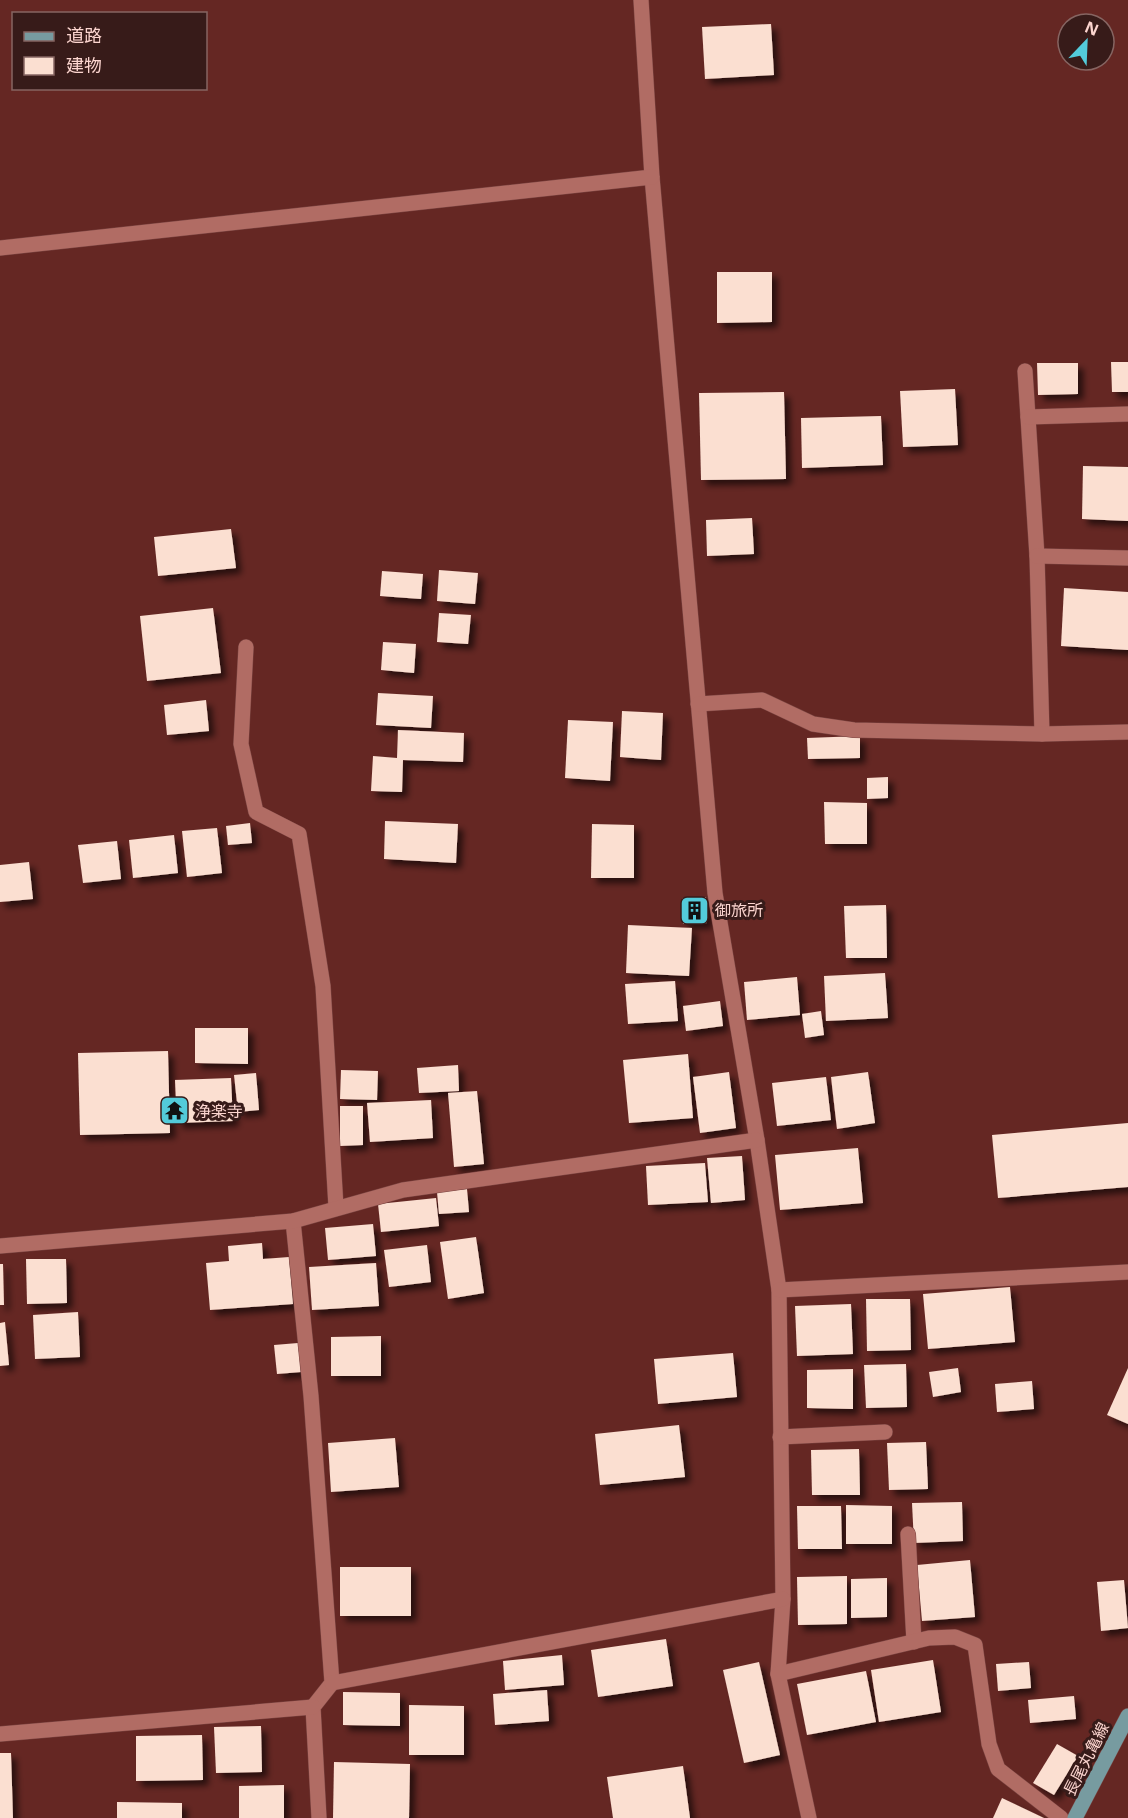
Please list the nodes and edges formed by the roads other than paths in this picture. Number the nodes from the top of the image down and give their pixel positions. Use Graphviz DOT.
graph roads {
  1 [pos="641,0"];
  2 [pos="652,177"];
  3 [pos="0,249"];
  4 [pos="1025,371"];
  5 [pos="1128,414"];
  6 [pos="1028,417"];
  7 [pos="1037,556"];
  8 [pos="1128,558"];
  9 [pos="246,647"];
  10 [pos="698,704"];
  11 [pos="1128,732"];
  12 [pos="1042,734"];
  13 [pos="757,1140"];
  14 [pos="336,1207"];
  15 [pos="293,1221"];
  16 [pos="0,1246"];
  17 [pos="1128,1272"];
  18 [pos="779,1290"];
  19 [pos="885,1432"];
  20 [pos="780,1437"];
  21 [pos="908,1534"];
  22 [pos="783,1599"];
  23 [pos="914,1642"];
  24 [pos="777,1674"];
  25 [pos="332,1683"];
  26 [pos="313,1707"];
  27 [pos="1128,1716"];
  28 [pos="0,1734"];
  29 [pos="319,1818"];
  30 [pos="809,1818"];
  31 [pos="1061,1818"];
  32 [pos="1075,1818"];
  1 -- 2 [label="street"];
  2 -- 3 [label="street"];
  2 -- 10 [label="street"];
  4 -- 6 [label="street"];
  5 -- 6 [label="street"];
  6 -- 7 [label="street"];
  7 -- 8 [label="street"];
  7 -- 12 [label="street"];
  9 -- 14 [label="street"];
  10 -- 12 [label="street"];
  10 -- 13 [label="street"];
  11 -- 12 [label="street"];
  13 -- 14 [label="street"];
  13 -- 18 [label="street"];
  14 -- 15 [label="street"];
  15 -- 16 [label="street"];
  15 -- 25 [label="street"];
  17 -- 18 [label="street"];
  18 -- 20 [label="street"];
  19 -- 20 [label="street"];
  20 -- 22 [label="street"];
  21 -- 23 [label="street"];
  22 -- 24 [label="street"];
  22 -- 25 [label="street"];
  23 -- 24 [label="street"];
  23 -- 31 [label="street"];
  24 -- 30 [label="street"];
  25 -- 26 [label="street"];
  26 -- 28 [label="street"];
  26 -- 29 [label="street"];
  27 -- 32 [label="main road, 長尾丸亀線"];
}
